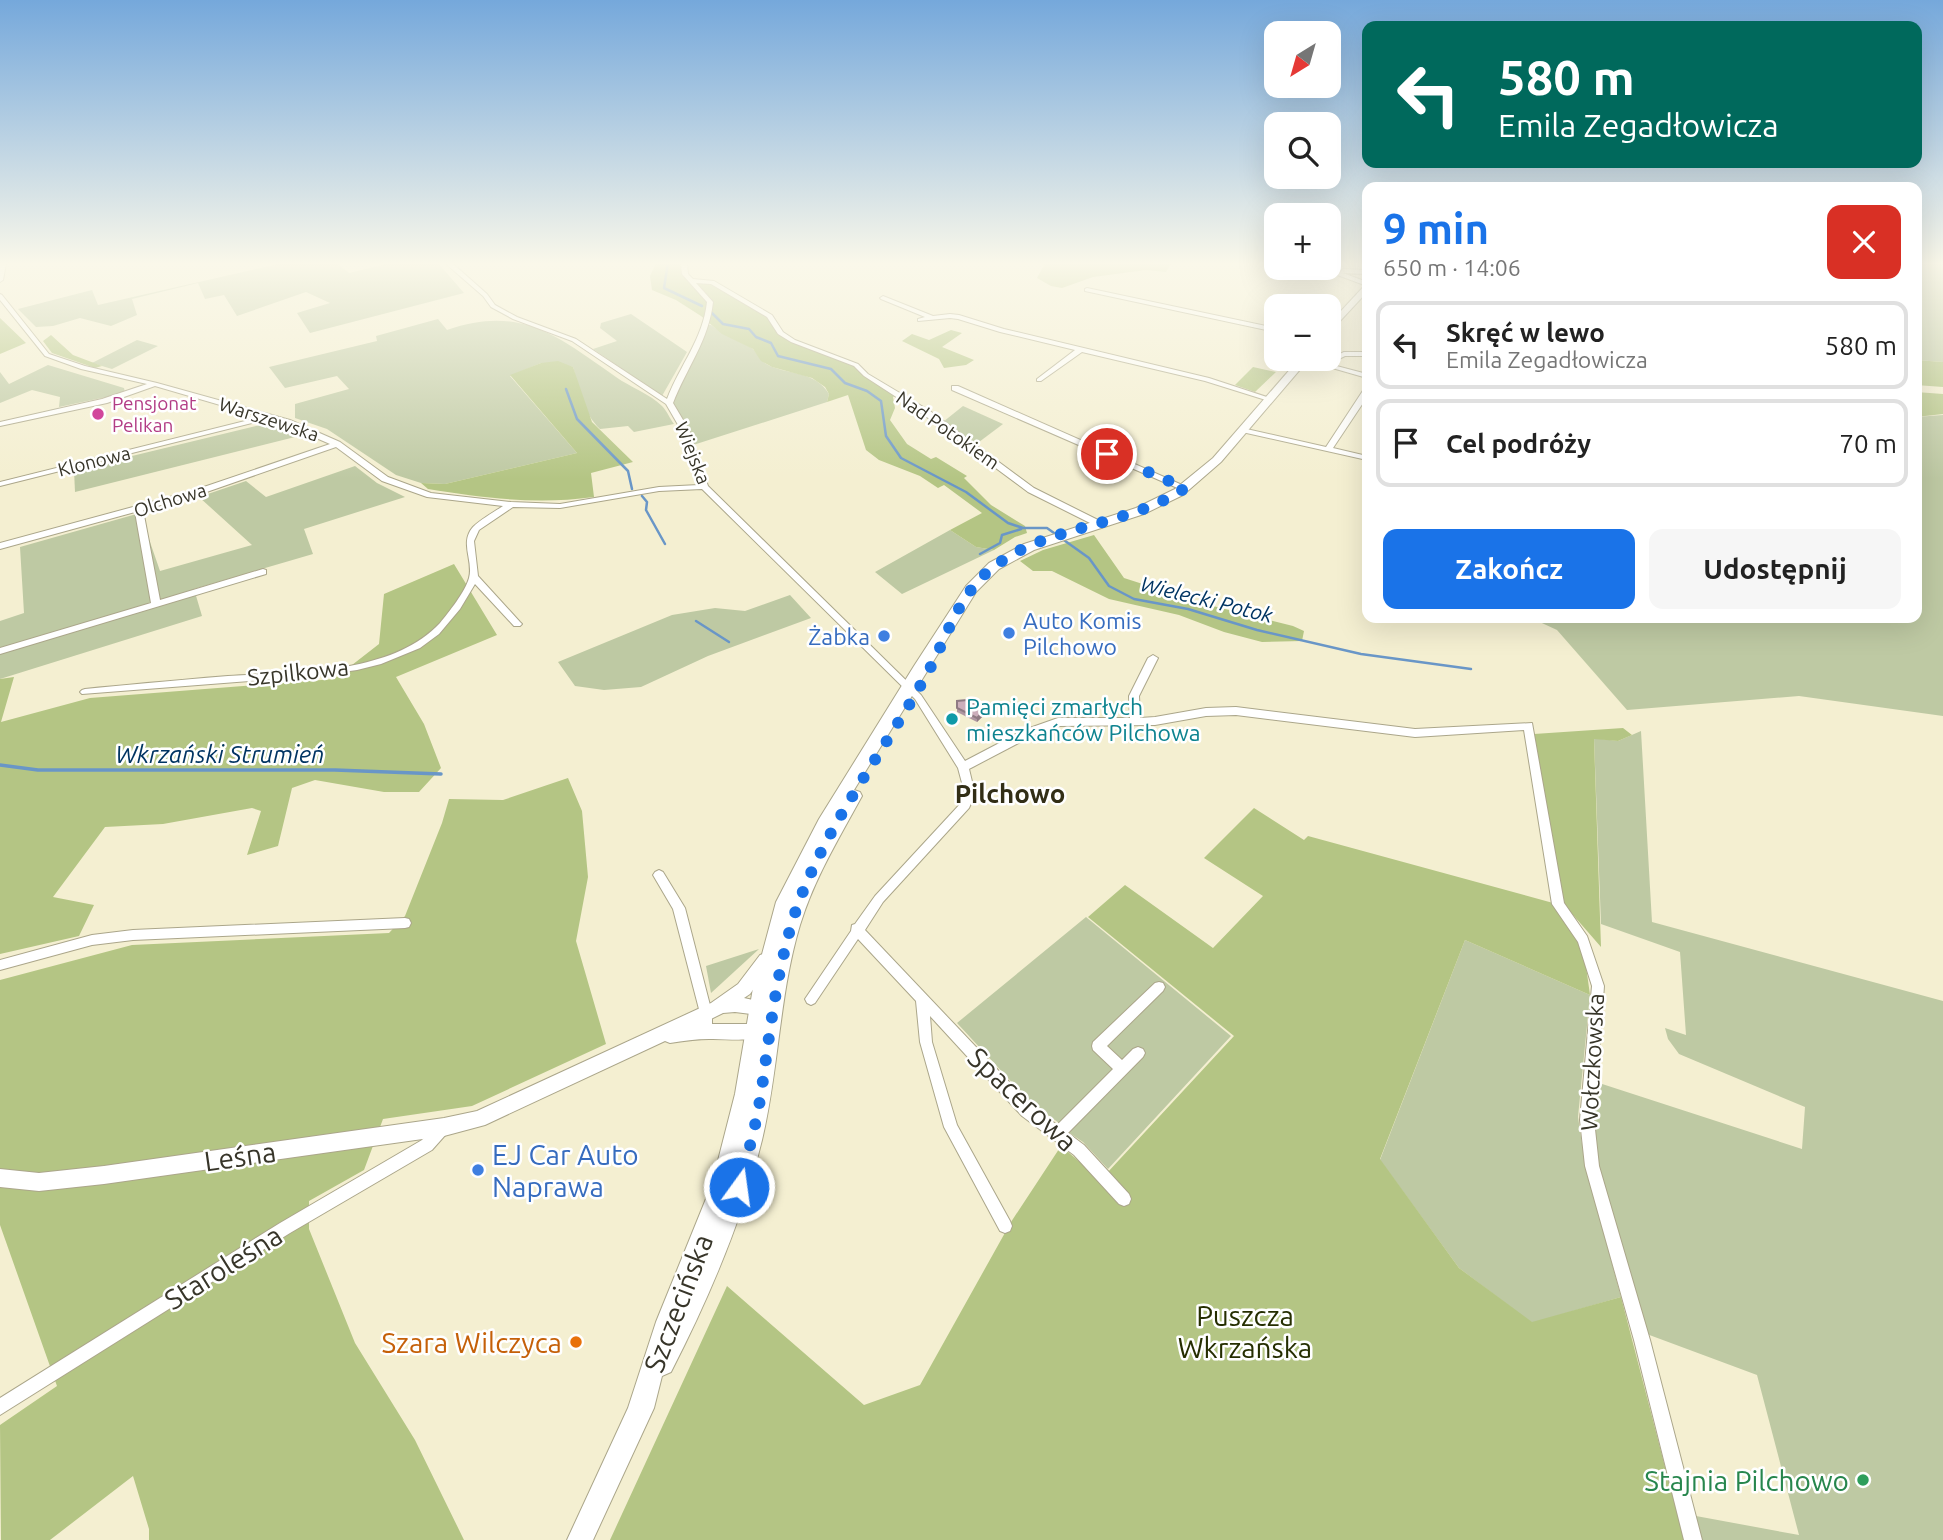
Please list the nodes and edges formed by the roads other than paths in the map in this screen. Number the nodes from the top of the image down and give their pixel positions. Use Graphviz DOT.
graph roads {
  1 [pos="31,335"];
  2 [pos="560,335"];
  3 [pos="705,335"];
  4 [pos="782,335"];
  5 [pos="1027,335"];
  6 [pos="1081,349"];
  7 [pos="1362,354"];
  8 [pos="1341,355"];
  9 [pos="1341,369"];
  10 [pos="1294,371"];
  11 [pos="1362,375"];
  12 [pos="1039,380"];
  13 [pos="155,384"];
  14 [pos="954,388"];
  15 [pos="1269,399"];
  16 [pos="1362,399"];
  17 [pos="669,403"];
  18 [pos="268,416"];
  19 [pos="0,424"];
  20 [pos="1242,430"];
  21 [pos="337,444"];
  22 [pos="1328,450"];
  23 [pos="1362,457"];
  24 [pos="0,484"];
  25 [pos="704,487"];
  26 [pos="1185,488"];
  27 [pos="511,504"];
  28 [pos="139,510"];
  29 [pos="1099,524"];
  30 [pos="0,547"];
  31 [pos="263,572"];
  32 [pos="474,577"];
  33 [pos="156,604"];
  34 [pos="517,624"];
  35 [pos="0,651"];
  36 [pos="1153,658"];
  37 [pos="912,691"];
  38 [pos="85,692"];
  39 [pos="1135,722"];
  40 [pos="963,767"];
  41 [pos="659,875"];
  42 [pos="405,923"];
  43 [pos="856,929"];
  44 [pos="773,942"];
  45 [pos="0,965"];
  46 [pos="1159,987"];
  47 [pos="811,999"];
  48 [pos="922,1000"];
  49 [pos="710,1017"];
  50 [pos="760,1021"];
  51 [pos="1138,1053"];
  52 [pos="1122,1069"];
  53 [pos="444,1127"];
  54 [pos="1058,1134"];
  55 [pos="0,1178"];
  56 [pos="1124,1199"];
  57 [pos="1005,1226"];
  58 [pos="0,1407"];
  59 [pos="580,1540"];
  60 [pos="1693,1540"];
  1 -- 13 [label="street, Warszewska"];
  2 -- 17 [label="street, Wiejska"];
  3 -- 17 [label="street"];
  4 -- 29 [label="street, Nad Potokiem"];
  5 -- 6 [label="street"];
  6 -- 12 [label="street"];
  6 -- 15 [label="street"];
  7 -- 8 [label="street"];
  9 -- 11 [label="street"];
  10 -- 15 [label="main road, Szczecińska"];
  13 -- 18 [label="street, Warszewska"];
  13 -- 19 [label="street"];
  14 -- 26 [label="street"];
  15 -- 20 [label="main road, Szczecińska"];
  16 -- 22 [label="street"];
  17 -- 25 [label="street, Wiejska"];
  18 -- 21 [label="street, Warszewska"];
  18 -- 24 [label="street, Klonowa"];
  20 -- 22 [label="street"];
  20 -- 26 [label="main road, Szczecińska"];
  21 -- 27 [label="street, Warszewska"];
  21 -- 28 [label="street, Olchowa"];
  22 -- 23 [label="street"];
  25 -- 27 [label="street, Warszewska"];
  25 -- 37 [label="street, Wiejska"];
  26 -- 29 [label="main road, Szczecińska"];
  27 -- 32 [label="street"];
  28 -- 30 [label="street, Olchowa"];
  28 -- 33 [label="street"];
  29 -- 37 [label="main road, Szczecińska"];
  31 -- 33 [label="street"];
  32 -- 34 [label="street"];
  32 -- 38 [label="street, Szpilkowa"];
  33 -- 35 [label="street"];
  36 -- 39 [label="street"];
  37 -- 40 [label="street"];
  37 -- 44 [label="main road, Szczecińska"];
  37 -- 50 [label="main road, Szczecińska"];
  39 -- 40 [label="street, Wołczkowska"];
  39 -- 60 [label="street, Wołczkowska"];
  40 -- 43 [label="street"];
  41 -- 49 [label="street"];
  42 -- 45 [label="street"];
  43 -- 47 [label="street"];
  43 -- 48 [label="street, Spacerowa"];
  44 -- 49 [label="street"];
  44 -- 50 [label="main road, Szczecińska"];
  46 -- 52 [label="street"];
  48 -- 54 [label="street, Spacerowa"];
  48 -- 57 [label="street, Spacerowa"];
  49 -- 50 [label="street"];
  49 -- 50 [label="street"];
  49 -- 53 [label="street, Leśna"];
  50 -- 59 [label="main road, Szczecińska"];
  51 -- 52 [label="street"];
  52 -- 54 [label="street"];
  53 -- 55 [label="street, Leśna"];
  53 -- 58 [label="street, Staroleśna"];
  54 -- 56 [label="street, Spacerowa"];
}
